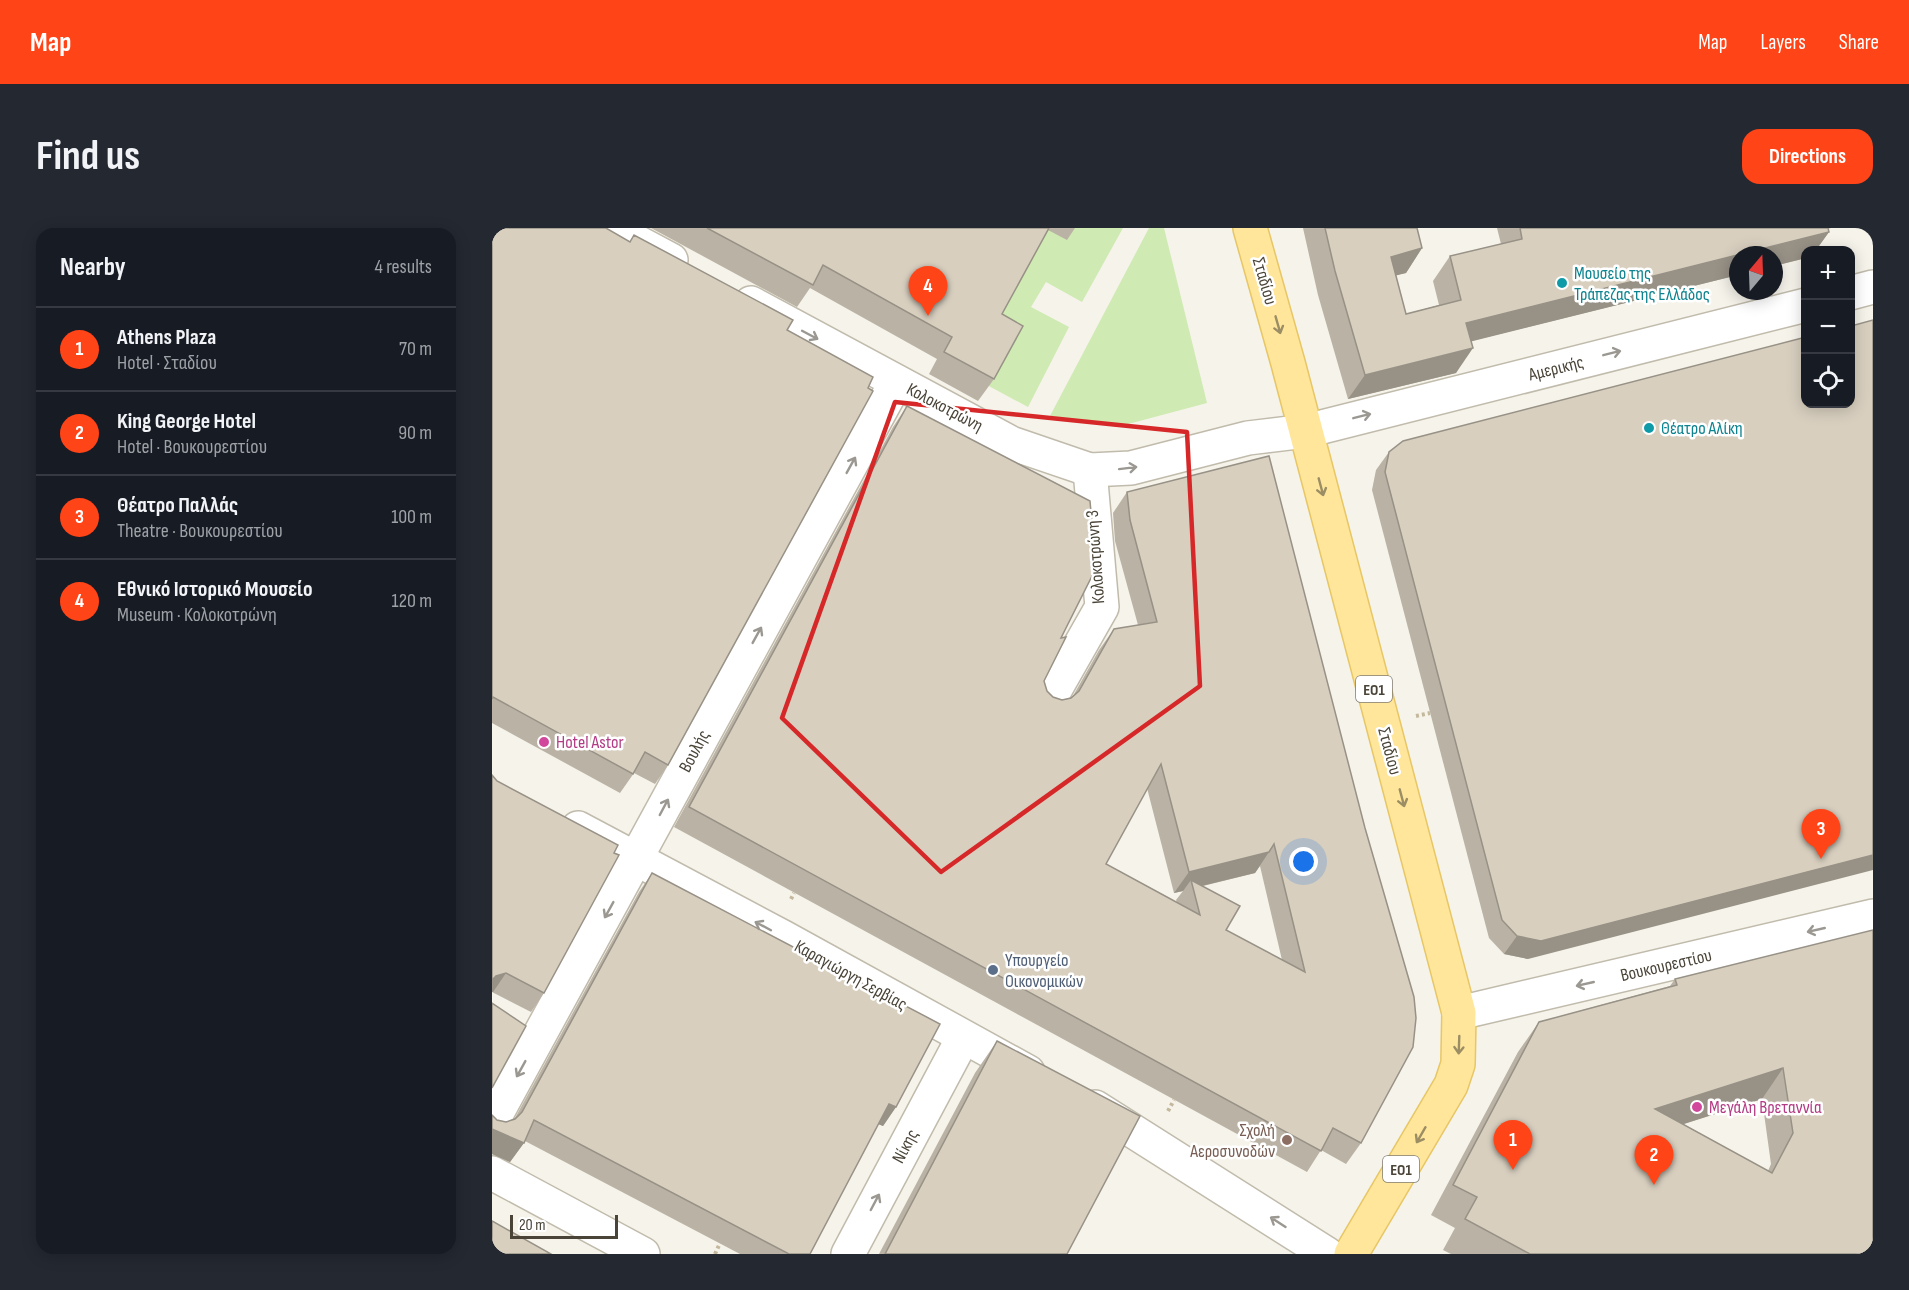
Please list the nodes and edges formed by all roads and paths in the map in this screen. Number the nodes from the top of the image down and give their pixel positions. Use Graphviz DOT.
graph roads {
  1 [pos="612,228"];
  2 [pos="1250,228"];
  3 [pos="1873,287"];
  4 [pos="1855,292"];
  5 [pos="1801,306"];
  6 [pos="896,382"];
  7 [pos="1306,431"];
  8 [pos="1090,470"];
  9 [pos="1048,702"];
  10 [pos="554,816"];
  11 [pos="637,859"];
  12 [pos="794,893"];
  13 [pos="791,899"];
  14 [pos="1873,916"];
  15 [pos="1459,1013"];
  16 [pos="511,1022"];
  17 [pos="539,1038"];
  18 [pos="963,1038"];
  19 [pos="1174,1100"];
  20 [pos="1168,1111"];
  21 [pos="492,1122"];
  22 [pos="492,1173"];
  23 [pos="720,1244"];
  24 [pos="643,1254"];
  25 [pos="715,1254"];
  26 [pos="848,1254"];
  27 [pos="1327,1254"];
  28 [pos="1351,1254"];
  1 -- 6 [label="street, Κολοκοτρώνη, one-way"];
  2 -- 7 [label="main road, Σταδίου / ΕΟ1, one-way"];
  3 -- 4 [label="street"];
  7 -- 5 [label="street, Αμερικής, one-way"];
  6 -- 8 [label="street, Κολοκοτρώνη"];
  11 -- 6 [label="street, Βουλής, one-way"];
  8 -- 7 [label="street, Κολοκοτρώνη, one-way"];
  7 -- 15 [label="main road, Σταδίου / ΕΟ1, one-way"];
  8 -- 9 [label="street, Κολοκοτρώνη 3"];
  10 -- 11 [label="street, Καραγιώργη Σερβίας"];
  11 -- 17 [label="street, Βουλής, one-way"];
  18 -- 11 [label="street, Καραγιώργη Σερβίας, one-way"];
  12 -- 13 [label="path"];
  14 -- 15 [label="street, Βουκουρεστίου, one-way"];
  15 -- 28 [label="main road, Σταδίου / ΕΟ1, one-way"];
  16 -- 17 [label="street"];
  17 -- 21 [label="street, Βουλής, one-way"];
  26 -- 18 [label="street, Νίκης, one-way"];
  27 -- 18 [label="street, Καραγιώργη Σερβίας, one-way"];
  19 -- 20 [label="path"];
  22 -- 24 [label="street"];
  23 -- 25 [label="path"];
}
